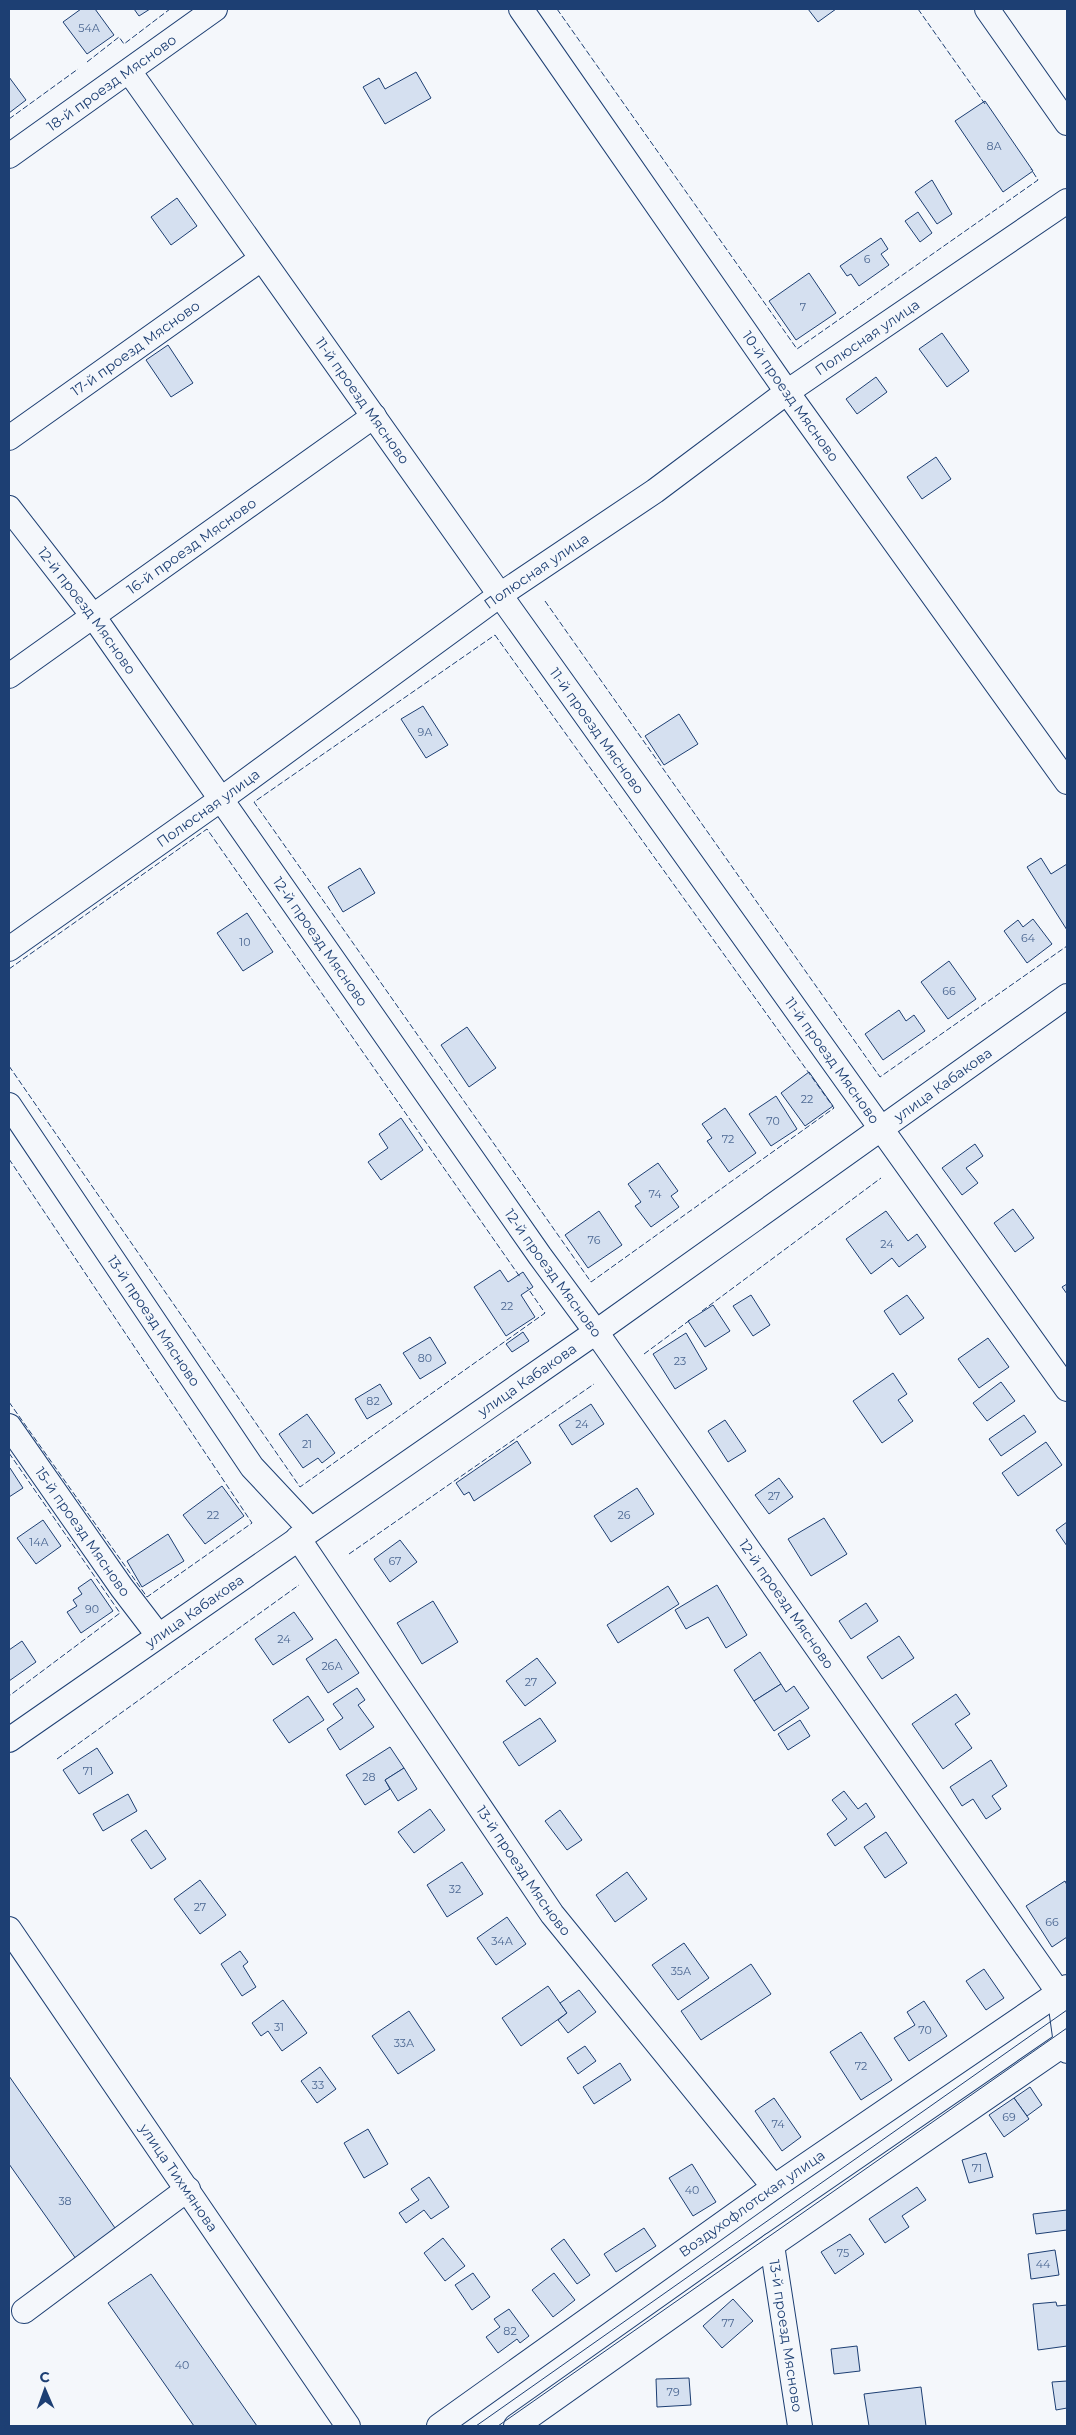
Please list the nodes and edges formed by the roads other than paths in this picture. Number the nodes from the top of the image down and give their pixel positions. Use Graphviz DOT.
graph roads {
  1 [pos="215,9"];
  2 [pos="520,9"];
  3 [pos="987,9"];
  4 [pos="129,71"];
  5 [pos="1067,123"];
  6 [pos="9,156"];
  7 [pos="1067,200"];
  8 [pos="261,259"];
  9 [pos="787,392"];
  10 [pos="374,416"];
  11 [pos="9,438"];
  12 [pos="9,508"];
  13 [pos="500,595"];
  14 [pos="93,616"];
  15 [pos="9,676"];
  16 [pos="1067,782"];
  17 [pos="220,800"];
  18 [pos="9,949"];
  19 [pos="1067,996"];
  20 [pos="9,1105"];
  21 [pos="880,1127"];
  22 [pos="596,1332"];
  23 [pos="1067,1389"];
  24 [pos="9,1426"];
  25 [pos="304,1533"];
  26 [pos="158,1635"];
  27 [pos="9,1740"];
  28 [pos="9,1929"];
  29 [pos="1063,1990"];
  30 [pos="1067,2045"];
  31 [pos="774,2187"];
  32 [pos="188,2190"];
  33 [pos="772,2246"];
  34 [pos="24,2311"];
  35 [pos="348,2426"];
  36 [pos="439,2426"];
  37 [pos="516,2426"];
  38 [pos="800,2426"];
  1 -- 4 [label="street, 18-й проезд Мясново"];
  2 -- 9 [label="street, 10-й проезд Мясново"];
  3 -- 5 [label="street"];
  4 -- 6 [label="street, 18-й проезд Мясново"];
  4 -- 8 [label="street, 11-й проезд Мясново"];
  7 -- 9 [label="street, Полюсная улица"];
  8 -- 10 [label="street, 11-й проезд Мясново"];
  8 -- 11 [label="street, 17-й проезд Мясново"];
  9 -- 13 [label="street, Полюсная улица"];
  9 -- 16 [label="street, 10-й проезд Мясново"];
  10 -- 13 [label="street, 11-й проезд Мясново"];
  10 -- 14 [label="street, 16-й проезд Мясново"];
  12 -- 14 [label="street, 12-й проезд Мясново"];
  13 -- 17 [label="street, Полюсная улица"];
  13 -- 21 [label="street, 11-й проезд Мясново"];
  14 -- 15 [label="street, 16-й проезд Мясново"];
  14 -- 17 [label="street, 12-й проезд Мясново"];
  17 -- 18 [label="street, Полюсная улица"];
  17 -- 22 [label="street, 12-й проезд Мясново"];
  19 -- 21 [label="street, улица Кабакова"];
  20 -- 25 [label="street, 13-й проезд Мясново"];
  21 -- 22 [label="street, улица Кабакова"];
  21 -- 23 [label="street, 11-й проезд Мясново"];
  22 -- 25 [label="street, улица Кабакова"];
  22 -- 29 [label="street, 12-й проезд Мясново"];
  24 -- 26 [label="street, 15-й проезд Мясново"];
  25 -- 26 [label="street, улица Кабакова"];
  25 -- 31 [label="street, 13-й проезд Мясново"];
  26 -- 27 [label="street, улица Кабакова"];
  28 -- 32 [label="street, улица Тихмянова"];
  29 -- 30 [label="street, 12-й проезд Мясново"];
  29 -- 31 [label="street, Воздухофлотская улица"];
  30 -- 33 [label="street"];
  31 -- 36 [label="street, Воздухофлотская улица"];
  32 -- 34 [label="street"];
  32 -- 35 [label="street, улица Тихмянова"];
  33 -- 37 [label="street"];
  33 -- 38 [label="street, 13-й проезд Мясново"];
}
